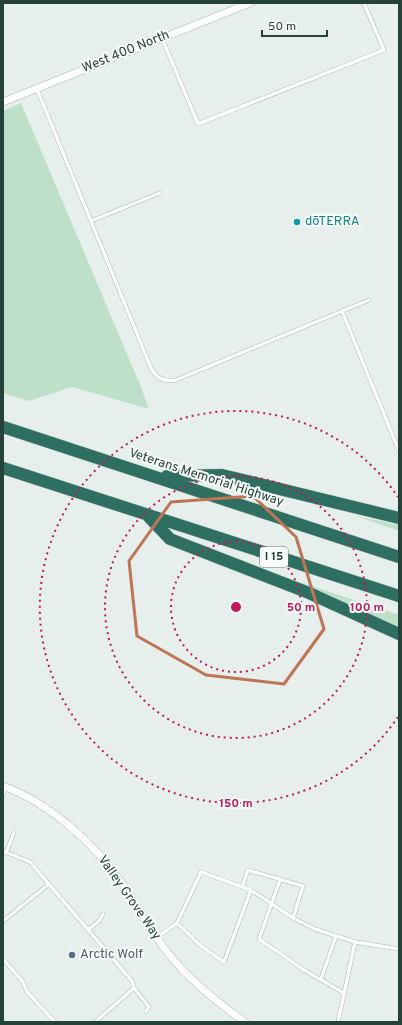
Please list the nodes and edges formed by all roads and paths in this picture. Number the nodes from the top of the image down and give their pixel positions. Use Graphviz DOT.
graph roads {
  1 [pos="250,3"];
  2 [pos="364,3"];
  3 [pos="162,38"];
  4 [pos="37,88"];
  5 [pos="3,102"];
  6 [pos="160,193"];
  7 [pos="91,221"];
  8 [pos="369,300"];
  9 [pos="342,311"];
  10 [pos="3,427"];
  11 [pos="399,451"];
  12 [pos="3,468"];
  13 [pos="158,476"];
  14 [pos="148,516"];
  15 [pos="399,518"];
  16 [pos="399,557"];
  17 [pos="399,596"];
  18 [pos="399,634"];
  19 [pos="5,786"];
  20 [pos="3,795"];
  21 [pos="14,832"];
  22 [pos="4,852"];
  23 [pos="280,880"];
  24 [pos="49,884"];
  25 [pos="242,887"];
  26 [pos="251,890"];
  27 [pos="271,903"];
  28 [pos="103,914"];
  29 [pos="293,918"];
  30 [pos="3,921"];
  31 [pos="177,923"];
  32 [pos="88,930"];
  33 [pos="336,936"];
  34 [pos="156,938"];
  35 [pos="355,942"];
  36 [pos="399,949"];
  37 [pos="3,959"];
  38 [pos="321,979"];
  39 [pos="134,988"];
  40 [pos="344,993"];
  41 [pos="146,1011"];
  42 [pos="241,1021"];
  43 [pos="55,1022"];
  44 [pos="95,1022"];
  45 [pos="338,1022"];
  1 -- 3 [label="street, West 400 North"];
  2 -- 3 [label="lane"];
  3 -- 4 [label="street, West 400 North"];
  4 -- 5 [label="street, West 400 North"];
  4 -- 7 [label="lane"];
  6 -- 7 [label="lane"];
  7 -- 9 [label="lane"];
  8 -- 9 [label="lane"];
  9 -- 11 [label="lane"];
  10 -- 13 [label="highway, Veterans Memorial Highway"];
  12 -- 14 [label="highway, I 15"];
  13 -- 15 [label="highway"];
  13 -- 16 [label="highway, Veterans Memorial Highway"];
  14 -- 17 [label="highway, I 15"];
  14 -- 18 [label="highway"];
  19 -- 20 [label="lane"];
  19 -- 34 [label="street, Valley Grove Way"];
  21 -- 22 [label="lane"];
  22 -- 24 [label="lane"];
  23 -- 25 [label="lane"];
  23 -- 27 [label="lane"];
  23 -- 29 [label="lane"];
  24 -- 30 [label="lane"];
  24 -- 32 [label="lane"];
  25 -- 26 [label="lane"];
  25 -- 31 [label="lane"];
  26 -- 27 [label="lane"];
  26 -- 31 [label="lane"];
  27 -- 29 [label="lane"];
  27 -- 38 [label="lane"];
  28 -- 32 [label="lane"];
  29 -- 33 [label="lane"];
  31 -- 34 [label="lane"];
  32 -- 39 [label="lane"];
  33 -- 35 [label="lane"];
  33 -- 38 [label="lane"];
  34 -- 42 [label="street, Valley Grove Way"];
  35 -- 36 [label="lane"];
  35 -- 40 [label="lane"];
  37 -- 43 [label="lane"];
  38 -- 40 [label="lane"];
  39 -- 41 [label="lane"];
  39 -- 44 [label="lane"];
  40 -- 45 [label="lane"];
}
